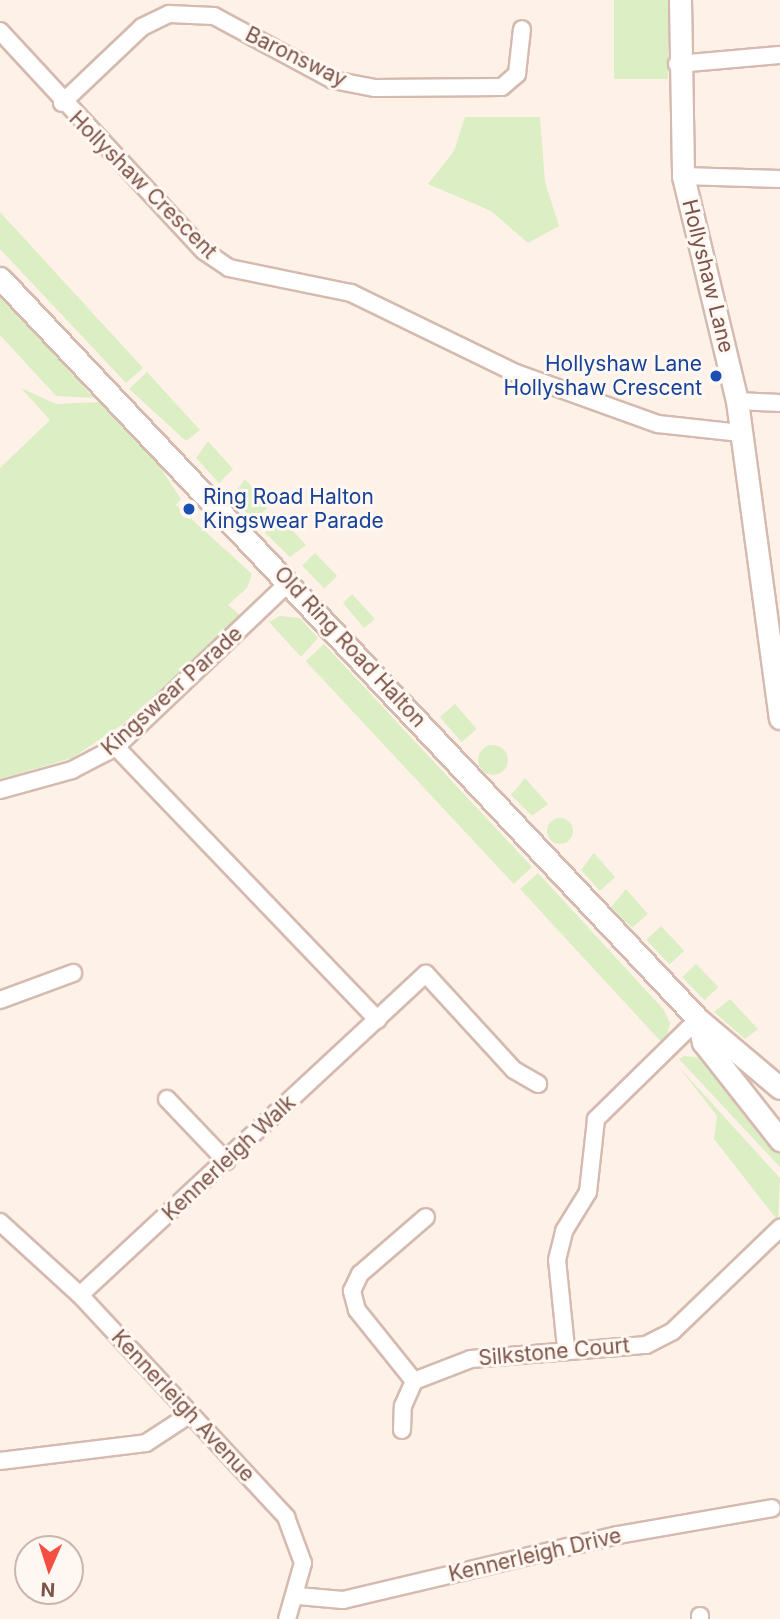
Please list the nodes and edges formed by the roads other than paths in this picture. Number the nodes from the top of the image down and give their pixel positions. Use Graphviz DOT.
graph roads {
  1 [pos="680,0"];
  2 [pos="522,29"];
  3 [pos="0,31"];
  4 [pos="780,55"];
  5 [pos="677,64"];
  6 [pos="62,103"];
  7 [pos="683,176"];
  8 [pos="780,179"];
  9 [pos="0,278"];
  10 [pos="737,401"];
  11 [pos="780,403"];
  12 [pos="741,433"];
  13 [pos="289,582"];
  14 [pos="772,635"];
  15 [pos="780,718"];
  16 [pos="116,747"];
  17 [pos="0,790"];
  18 [pos="73,973"];
  19 [pos="0,1000"];
  20 [pos="698,1019"];
  21 [pos="378,1020"];
  22 [pos="538,1084"];
  23 [pos="780,1088"];
  24 [pos="167,1099"];
  25 [pos="780,1140"];
  26 [pos="226,1161"];
  27 [pos="426,1217"];
  28 [pos="0,1222"];
  29 [pos="780,1228"];
  30 [pos="80,1295"];
  31 [pos="566,1348"];
  32 [pos="414,1381"];
  33 [pos="189,1415"];
  34 [pos="402,1430"];
  35 [pos="0,1461"];
  36 [pos="772,1508"];
  37 [pos="298,1596"];
  38 [pos="287,1619"];
  1 -- 5 [label="main road, Hollyshaw Lane"];
  2 -- 6 [label="street, Baronsway"];
  3 -- 6 [label="street, Hollyshaw Crescent"];
  4 -- 5 [label="street"];
  5 -- 7 [label="main road, Hollyshaw Lane"];
  6 -- 12 [label="street, Hollyshaw Crescent"];
  7 -- 8 [label="street"];
  7 -- 10 [label="main road, Hollyshaw Lane"];
  9 -- 13 [label="main road, Old Ring Road Halton"];
  10 -- 11 [label="street"];
  10 -- 12 [label="main road, Hollyshaw Lane"];
  12 -- 14 [label="main road, Hollyshaw Lane"];
  13 -- 16 [label="street, Kingswear Parade"];
  13 -- 20 [label="main road, Old Ring Road Halton"];
  14 -- 15 [label="main road, Hollyshaw Lane"];
  16 -- 17 [label="street, Kingswear Parade"];
  16 -- 21 [label="street"];
  18 -- 19 [label="street"];
  20 -- 23 [label="main road, Old Ring Road Halton"];
  20 -- 25 [label="main road"];
  20 -- 31 [label="street"];
  21 -- 22 [label="street, Kennerleigh Walk"];
  21 -- 26 [label="street, Kennerleigh Walk"];
  24 -- 26 [label="street"];
  26 -- 30 [label="street, Kennerleigh Walk"];
  27 -- 32 [label="street"];
  28 -- 30 [label="street, Kennerleigh Avenue"];
  29 -- 31 [label="street, Silkstone Court"];
  30 -- 33 [label="street, Kennerleigh Avenue"];
  31 -- 32 [label="street, Silkstone Court"];
  32 -- 34 [label="street"];
  33 -- 35 [label="street"];
  33 -- 37 [label="street, Kennerleigh Avenue"];
  36 -- 37 [label="street, Kennerleigh Drive"];
  37 -- 38 [label="street, Kennerleigh Avenue"];
}
